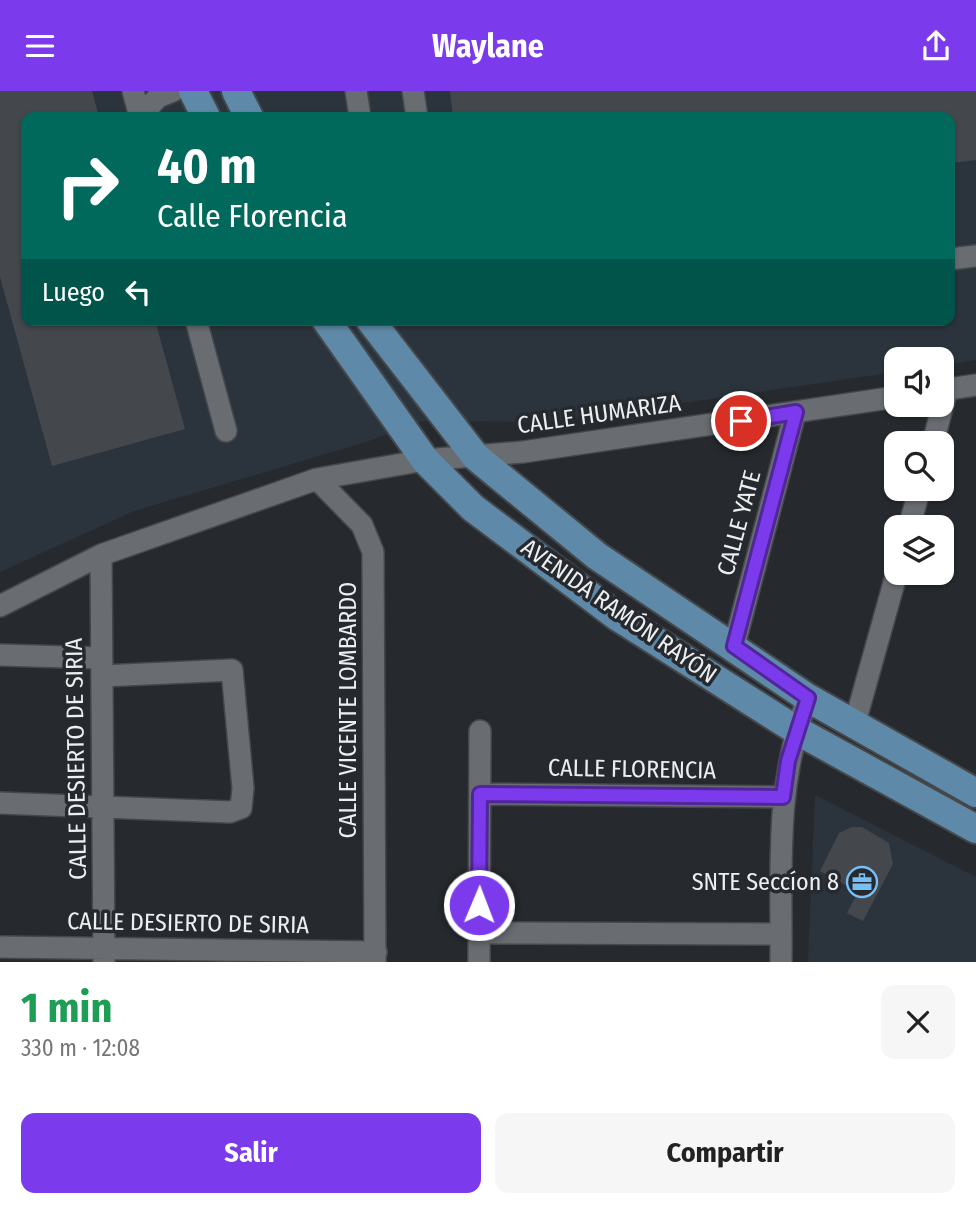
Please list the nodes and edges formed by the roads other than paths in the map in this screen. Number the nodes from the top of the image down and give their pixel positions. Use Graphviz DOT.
graph roads {
  1 [pos="133,91"];
  2 [pos="173,91"];
  3 [pos="193,91"];
  4 [pos="236,91"];
  5 [pos="356,91"];
  6 [pos="413,91"];
  7 [pos="139,112"];
  8 [pos="144,112"];
  9 [pos="204,112"];
  10 [pos="246,112"];
  11 [pos="359,112"];
  12 [pos="416,112"];
  13 [pos="976,256"];
  14 [pos="955,258"];
  15 [pos="197,326"];
  16 [pos="330,326"];
  17 [pos="375,326"];
  18 [pos="976,385"];
  19 [pos="954,388"];
  20 [pos="884,399"];
  21 [pos="796,412"];
  22 [pos="226,431"];
  23 [pos="476,457"];
  24 [pos="425,460"];
  25 [pos="317,479"];
  26 [pos="101,555"];
  27 [pos="893,585"];
  28 [pos="0,606"];
  29 [pos="734,646"];
  30 [pos="0,655"];
  31 [pos="102,667"];
  32 [pos="808,698"];
  33 [pos="854,726"];
  34 [pos="796,730"];
  35 [pos="480,731"];
  36 [pos="976,793"];
  37 [pos="480,794"];
  38 [pos="783,797"];
  39 [pos="0,803"];
  40 [pos="104,807"];
  41 [pos="976,829"];
  42 [pos="479,933"];
  43 [pos="781,934"];
  44 [pos="0,947"];
  45 [pos="104,955"];
  46 [pos="375,957"];
  47 [pos="479,962"];
  48 [pos="781,962"];
  1 -- 7 [label="street"];
  2 -- 8 [label="street"];
  3 -- 9 [label="main road"];
  4 -- 10 [label="main road"];
  5 -- 11 [label="street"];
  6 -- 12 [label="street"];
  13 -- 14 [label="street"];
  15 -- 22 [label="street"];
  16 -- 24 [label="main road, AVENIDA RAMÓN RAYÓN"];
  17 -- 23 [label="main road, AVENIDA RAMÓN RAYÓN"];
  18 -- 19 [label="street"];
  20 -- 21 [label="street, CALLE HUMARIZA"];
  21 -- 23 [label="street, CALLE HUMARIZA"];
  21 -- 29 [label="street, CALLE YATE"];
  23 -- 24 [label="street, CALLE HUMARIZA"];
  23 -- 29 [label="main road, AVENIDA RAMÓN RAYÓN"];
  24 -- 25 [label="street, CALLE HUMARIZA"];
  24 -- 34 [label="main road, AVENIDA RAMÓN RAYÓN"];
  25 -- 26 [label="street, CALLE HUMARIZA"];
  25 -- 46 [label="street, CALLE VICENTE LOMBARDO"];
  26 -- 28 [label="street, CALLE HUMARIZA"];
  26 -- 31 [label="street, CALLE DESIERTO DE SIRIA"];
  27 -- 33 [label="street"];
  29 -- 32 [label="main road, AVENIDA RAMÓN RAYÓN"];
  30 -- 31 [label="street"];
  31 -- 40 [label="street, CALLE DESIERTO DE SIRIA"];
  31 -- 40 [label="street"];
  32 -- 33 [label="main road, AVENIDA RAMÓN RAYÓN"];
  32 -- 34 [label="street"];
  33 -- 36 [label="main road, AVENIDA RAMÓN RAYÓN"];
  34 -- 38 [label="street"];
  34 -- 41 [label="main road, AVENIDA RAMÓN RAYÓN"];
  35 -- 37 [label="street"];
  37 -- 38 [label="street, CALLE FLORENCIA"];
  37 -- 42 [label="street"];
  38 -- 43 [label="street"];
  39 -- 40 [label="street"];
  40 -- 45 [label="street, CALLE DESIERTO DE SIRIA"];
  42 -- 43 [label="street"];
  42 -- 47 [label="street"];
  43 -- 48 [label="street"];
  44 -- 45 [label="street, CALLE DESIERTO DE SIRIA"];
  45 -- 46 [label="street, CALLE DESIERTO DE SIRIA"];
}
